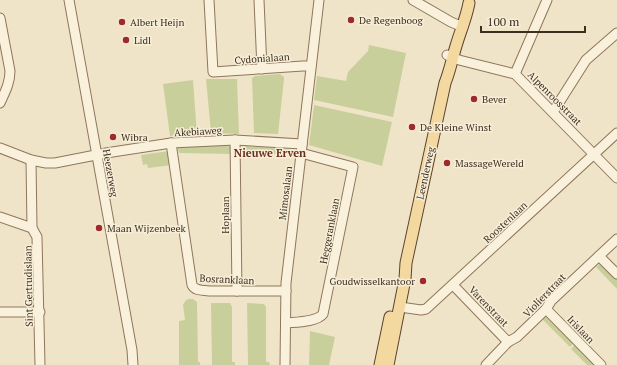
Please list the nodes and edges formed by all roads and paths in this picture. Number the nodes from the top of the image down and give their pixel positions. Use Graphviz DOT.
graph roads {
  1 [pos="69,0"];
  2 [pos="209,0"];
  3 [pos="259,0"];
  4 [pos="319,0"];
  5 [pos="413,0"];
  6 [pos="547,0"];
  7 [pos="469,2"];
  8 [pos="0,18"];
  9 [pos="460,26"];
  10 [pos="617,33"];
  11 [pos="450,56"];
  12 [pos="311,66"];
  13 [pos="262,69"];
  14 [pos="515,74"];
  15 [pos="0,102"];
  16 [pos="553,112"];
  17 [pos="617,133"];
  18 [pos="235,140"];
  19 [pos="171,143"];
  20 [pos="0,148"];
  21 [pos="302,148"];
  22 [pos="595,154"];
  23 [pos="96,155"];
  24 [pos="31,160"];
  25 [pos="617,178"];
  26 [pos="0,217"];
  27 [pos="32,228"];
  28 [pos="617,239"];
  29 [pos="599,256"];
  30 [pos="406,263"];
  31 [pos="617,274"];
  32 [pos="453,284"];
  33 [pos="237,291"];
  34 [pos="286,291"];
  35 [pos="400,307"];
  36 [pos="546,309"];
  37 [pos="0,312"];
  38 [pos="40,312"];
  39 [pos="286,323"];
  40 [pos="508,342"];
  41 [pos="132,350"];
  42 [pos="40,365"];
  43 [pos="133,365"];
  44 [pos="139,365"];
  45 [pos="285,365"];
  46 [pos="380,365"];
  47 [pos="388,365"];
  48 [pos="486,365"];
  49 [pos="601,365"];
  1 -- 23 [label="street, Heezerweg"];
  2 -- 13 [label="street, Cydonialaan"];
  3 -- 13 [label="street"];
  4 -- 12 [label="street, Mimosalaan"];
  5 -- 9 [label="street"];
  6 -- 14 [label="street"];
  7 -- 9 [label="main road, Leenderweg"];
  8 -- 15 [label="street"];
  9 -- 11 [label="main road, Leenderweg"];
  10 -- 16 [label="street"];
  11 -- 14 [label="street, Alpenroosstraat"];
  11 -- 30 [label="main road, Leenderweg"];
  12 -- 13 [label="street, Cydonialaan"];
  12 -- 21 [label="street, Mimosalaan"];
  14 -- 16 [label="street, Alpenroosstraat"];
  16 -- 22 [label="street, Alpenroosstraat"];
  17 -- 22 [label="street, Roostenlaan"];
  18 -- 19 [label="street, Akebiaweg"];
  18 -- 21 [label="street, Akebiaweg"];
  18 -- 33 [label="street, Hoplaan"];
  19 -- 23 [label="street, Akebiaweg"];
  19 -- 33 [label="street, Bosranklaan"];
  20 -- 24 [label="street, Akebiaweg"];
  21 -- 34 [label="street, Mimosalaan"];
  21 -- 39 [label="street, Heggeranklaan"];
  22 -- 25 [label="street, Alpenroosstraat"];
  22 -- 32 [label="street, Roostenlaan"];
  23 -- 24 [label="street, Akebiaweg"];
  23 -- 41 [label="street, Heezerweg"];
  24 -- 27 [label="street, Sint Gertrudislaan"];
  26 -- 27 [label="street"];
  27 -- 38 [label="street, Sint Gertrudislaan"];
  28 -- 29 [label="street, Violierstraat"];
  29 -- 31 [label="street"];
  29 -- 36 [label="street, Violierstraat"];
  30 -- 35 [label="main road, Leenderweg"];
  30 -- 46 [label="main road, Leenderweg"];
  32 -- 35 [label="street, Roostenlaan"];
  32 -- 40 [label="street, Varenstraat"];
  33 -- 34 [label="street, Bosranklaan"];
  34 -- 39 [label="street, Mimosalaan"];
  35 -- 47 [label="main road, Leenderweg"];
  36 -- 40 [label="street, Violierstraat"];
  36 -- 49 [label="street, Irislaan"];
  37 -- 38 [label="street"];
  38 -- 42 [label="street, Sint Gertrudislaan"];
  39 -- 45 [label="street, Mimosalaan"];
  40 -- 48 [label="street, Violierstraat"];
  41 -- 43 [label="street, Heezerweg"];
  41 -- 44 [label="street, Heezerweg"];
}
